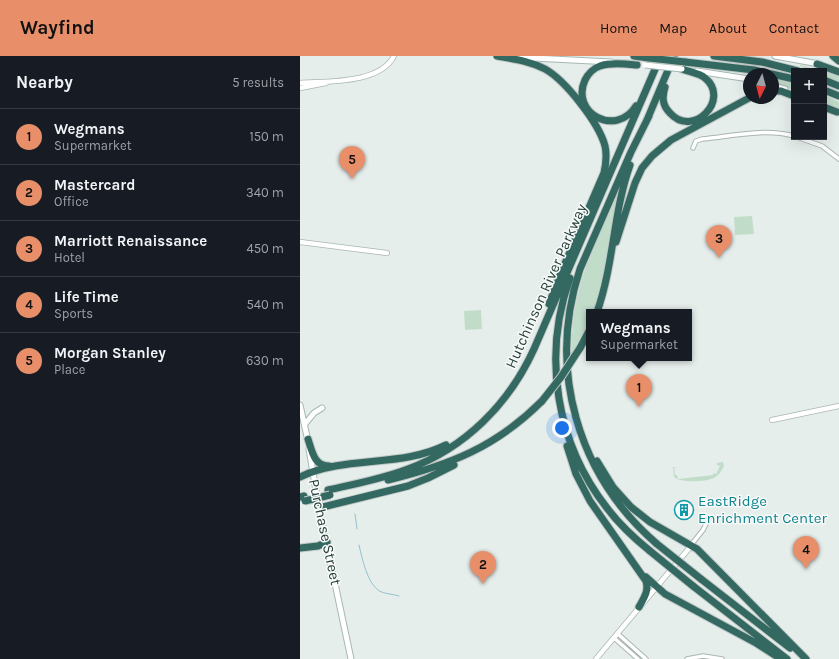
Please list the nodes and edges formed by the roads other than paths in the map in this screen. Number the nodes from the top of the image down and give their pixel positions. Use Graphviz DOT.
graph roads {
  1 [pos="394,56"];
  2 [pos="498,56"];
  3 [pos="634,56"];
  4 [pos="661,56"];
  5 [pos="674,56"];
  6 [pos="714,56"];
  7 [pos="775,56"];
  8 [pos="834,56"];
  9 [pos="839,61"];
  10 [pos="637,64"];
  11 [pos="671,64"];
  12 [pos="817,64"];
  13 [pos="791,69"];
  14 [pos="682,70"];
  15 [pos="839,70"];
  16 [pos="791,78"];
  17 [pos="743,79"];
  18 [pos="340,80"];
  19 [pos="827,81"];
  20 [pos="300,83"];
  21 [pos="648,85"];
  22 [pos="839,86"];
  23 [pos="300,88"];
  24 [pos="779,88"];
  25 [pos="779,91"];
  26 [pos="827,91"];
  27 [pos="791,93"];
  28 [pos="791,93"];
  29 [pos="839,96"];
  30 [pos="743,101"];
  31 [pos="827,108"];
  32 [pos="838,113"];
  33 [pos="649,116"];
  34 [pos="791,136"];
  35 [pos="804,140"];
  36 [pos="692,148"];
  37 [pos="839,159"];
  38 [pos="588,225"];
  39 [pos="300,241"];
  40 [pos="388,252"];
  41 [pos="609,265"];
  42 [pos="598,309"];
  43 [pos="586,337"];
  44 [pos="534,349"];
  45 [pos="571,396"];
  46 [pos="300,405"];
  47 [pos="839,406"];
  48 [pos="560,407"];
  49 [pos="322,408"];
  50 [pos="772,420"];
  51 [pos="305,424"];
  52 [pos="476,429"];
  53 [pos="308,439"];
  54 [pos="492,441"];
  55 [pos="343,465"];
  56 [pos="313,472"];
  57 [pos="300,477"];
  58 [pos="329,492"];
  59 [pos="302,499"];
  60 [pos="319,508"];
  61 [pos="709,518"];
  62 [pos="327,542"];
  63 [pos="691,546"];
  64 [pos="300,548"];
  65 [pos="628,555"];
  66 [pos="657,586"];
  67 [pos="639,607"];
  68 [pos="616,636"];
  69 [pos="351,659"];
  70 [pos="596,659"];
  71 [pos="638,659"];
  72 [pos="646,659"];
  73 [pos="687,659"];
  74 [pos="722,659"];
  75 [pos="781,659"];
  76 [pos="787,659"];
  77 [pos="802,659"];
  78 [pos="806,659"];
  1 -- 18 [label="street"];
  2 -- 10 [label="main road"];
  2 -- 44 [label="highway"];
  3 -- 16 [label="highway, bridge"];
  4 -- 21 [label="highway, Hutchinson River Parkway"];
  5 -- 11 [label="highway"];
  6 -- 13 [label="highway"];
  7 -- 12 [label="main road"];
  8 -- 9 [label="highway"];
  10 -- 14 [label="main road, bridge"];
  10 -- 21 [label="highway"];
  11 -- 14 [label="highway"];
  11 -- 33 [label="highway"];
  12 -- 15 [label="highway"];
  14 -- 17 [label="main road"];
  18 -- 20 [label="street"];
  18 -- 23 [label="street"];
  19 -- 22 [label="highway"];
  21 -- 38 [label="highway, Hutchinson River Parkway"];
  24 -- 27 [label="main road"];
  25 -- 28 [label="highway"];
  26 -- 29 [label="highway"];
  30 -- 41 [label="highway"];
  31 -- 32 [label="highway"];
  33 -- 41 [label="highway"];
  33 -- 45 [label="highway"];
  34 -- 36 [label="street"];
  35 -- 37 [label="street"];
  38 -- 44 [label="highway, Hutchinson River Parkway"];
  38 -- 48 [label="highway"];
  39 -- 40 [label="street"];
  41 -- 42 [label="highway"];
  43 -- 54 [label="highway, Hutchinson River Parkway, bridge"];
  44 -- 52 [label="highway, Hutchinson River Parkway"];
  45 -- 63 [label="highway"];
  45 -- 77 [label="highway, bridge"];
  46 -- 51 [label="main road, Purchase Street"];
  47 -- 50 [label="street"];
  48 -- 65 [label="highway"];
  48 -- 76 [label="highway, bridge"];
  49 -- 51 [label="main road"];
  51 -- 53 [label="main road, Purchase Street"];
  52 -- 55 [label="highway"];
  52 -- 58 [label="highway, Hutchinson River Parkway"];
  53 -- 55 [label="highway"];
  53 -- 56 [label="main road, Purchase Street"];
  54 -- 58 [label="highway, Hutchinson River Parkway"];
  54 -- 60 [label="highway"];
  55 -- 56 [label="highway"];
  56 -- 57 [label="highway"];
  56 -- 60 [label="main road, Purchase Street"];
  58 -- 59 [label="highway, Hutchinson River Parkway, bridge"];
  60 -- 62 [label="main road, Purchase Street"];
  61 -- 63 [label="street"];
  62 -- 64 [label="highway"];
  62 -- 69 [label="main road, Purchase Street"];
  63 -- 66 [label="street"];
  63 -- 78 [label="highway"];
  65 -- 66 [label="highway"];
  65 -- 67 [label="highway"];
  66 -- 67 [label="street"];
  66 -- 75 [label="highway"];
  67 -- 68 [label="street"];
  68 -- 70 [label="street"];
  68 -- 71 [label="street"];
  68 -- 72 [label="street"];
  73 -- 74 [label="street"];
}
